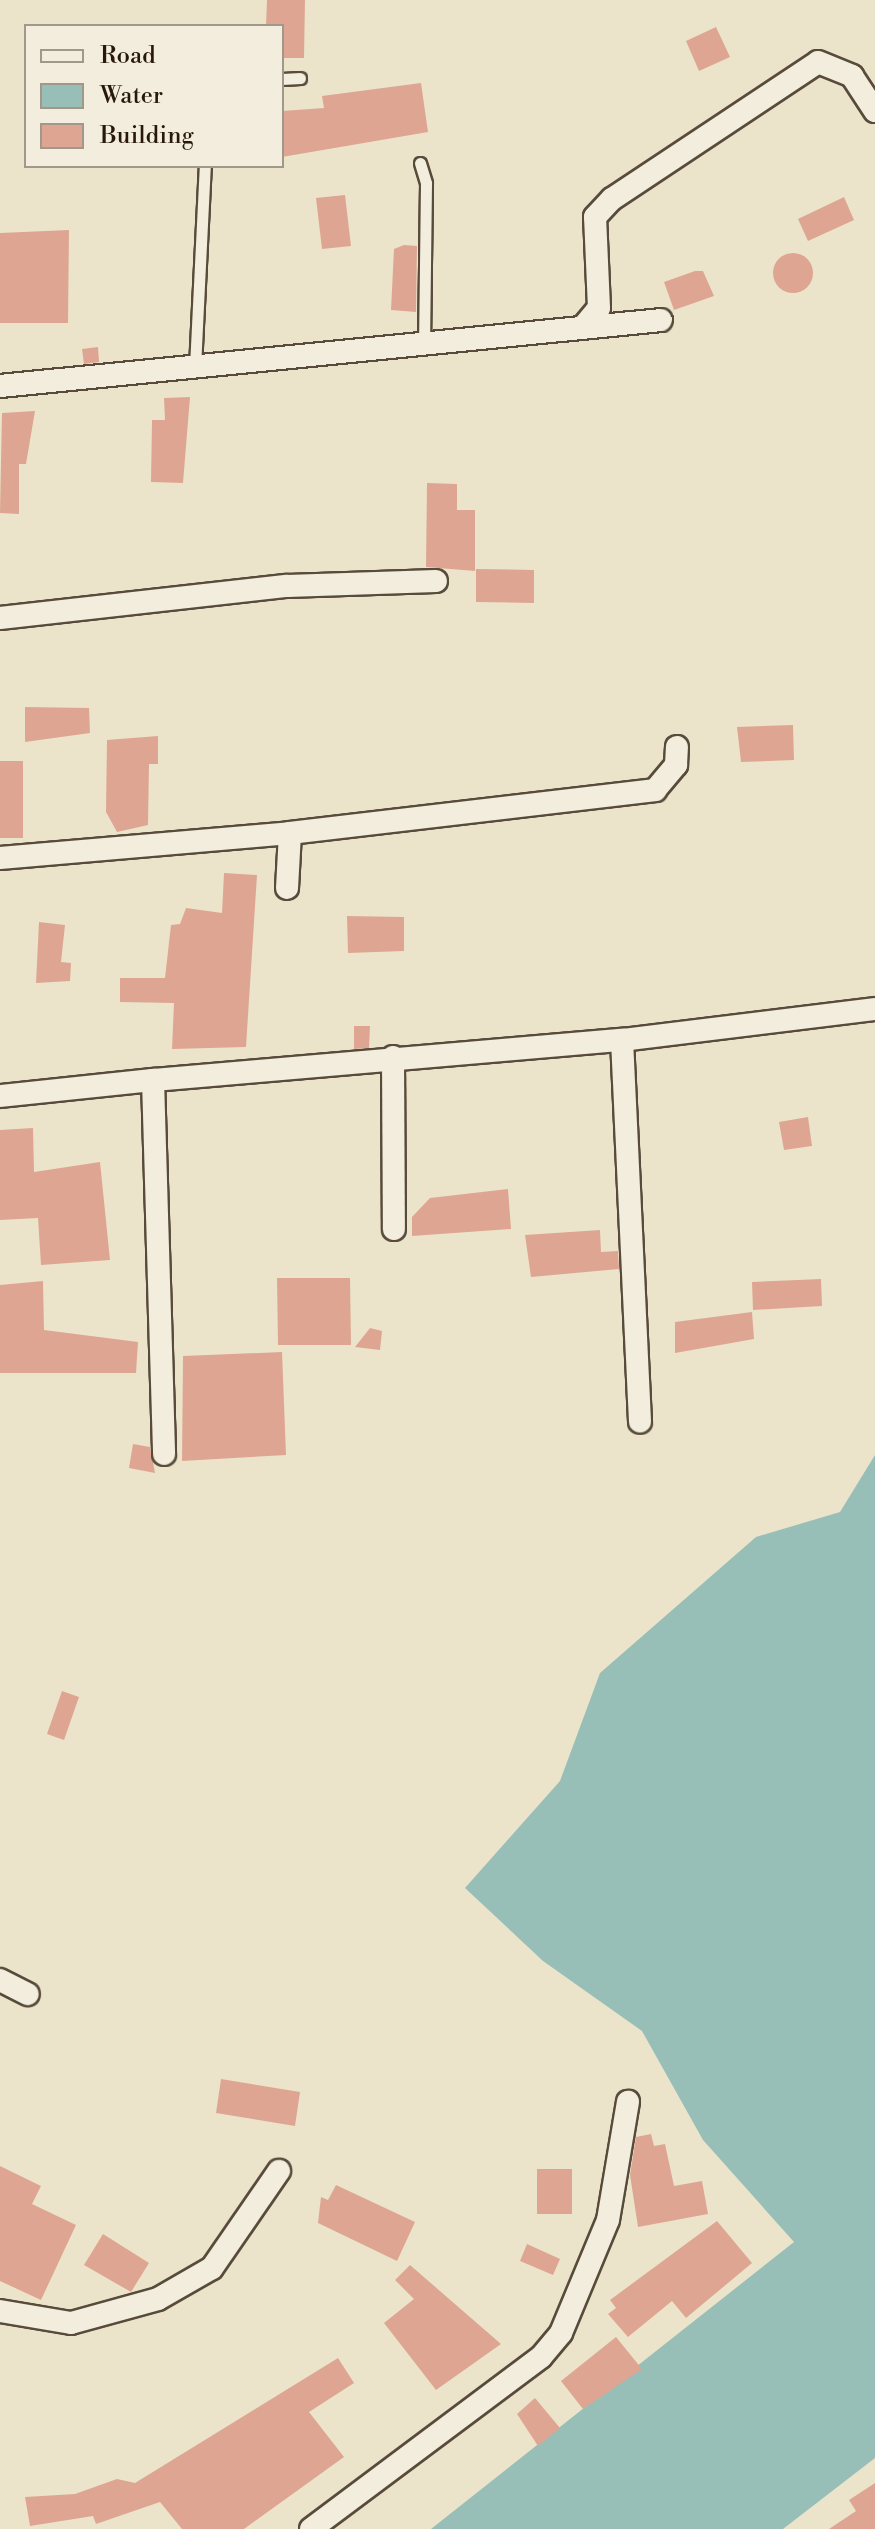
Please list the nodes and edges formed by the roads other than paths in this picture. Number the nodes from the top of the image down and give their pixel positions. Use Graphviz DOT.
graph roads {
  1 [pos="300,78"];
  2 [pos="284,79"];
  3 [pos="875,111"];
  4 [pos="420,163"];
  5 [pos="205,168"];
  6 [pos="661,320"];
  7 [pos="582,328"];
  8 [pos="424,344"];
  9 [pos="195,368"];
  10 [pos="0,386"];
  11 [pos="436,581"];
  12 [pos="0,618"];
  13 [pos="677,747"];
  14 [pos="290,833"];
  15 [pos="0,858"];
  16 [pos="287,888"];
  17 [pos="875,1009"];
  18 [pos="622,1040"];
  19 [pos="393,1057"];
  20 [pos="153,1080"];
  21 [pos="0,1096"];
  22 [pos="394,1229"];
  23 [pos="640,1422"];
  24 [pos="164,1454"];
  25 [pos="0,1980"];
  26 [pos="28,1994"];
  27 [pos="628,2102"];
  28 [pos="279,2171"];
  29 [pos="0,2311"];
  30 [pos="311,2529"];
  1 -- 2 [label="lane"];
  3 -- 7 [label="street"];
  4 -- 8 [label="lane"];
  5 -- 9 [label="lane"];
  6 -- 7 [label="street"];
  7 -- 8 [label="street"];
  8 -- 9 [label="street"];
  9 -- 10 [label="street"];
  11 -- 12 [label="street"];
  13 -- 14 [label="street"];
  14 -- 15 [label="street"];
  14 -- 16 [label="street"];
  17 -- 18 [label="street"];
  18 -- 19 [label="street"];
  18 -- 23 [label="street"];
  19 -- 20 [label="street"];
  19 -- 22 [label="street"];
  20 -- 21 [label="street"];
  20 -- 24 [label="street"];
  25 -- 26 [label="street"];
  27 -- 30 [label="street"];
  28 -- 29 [label="street"];
}
